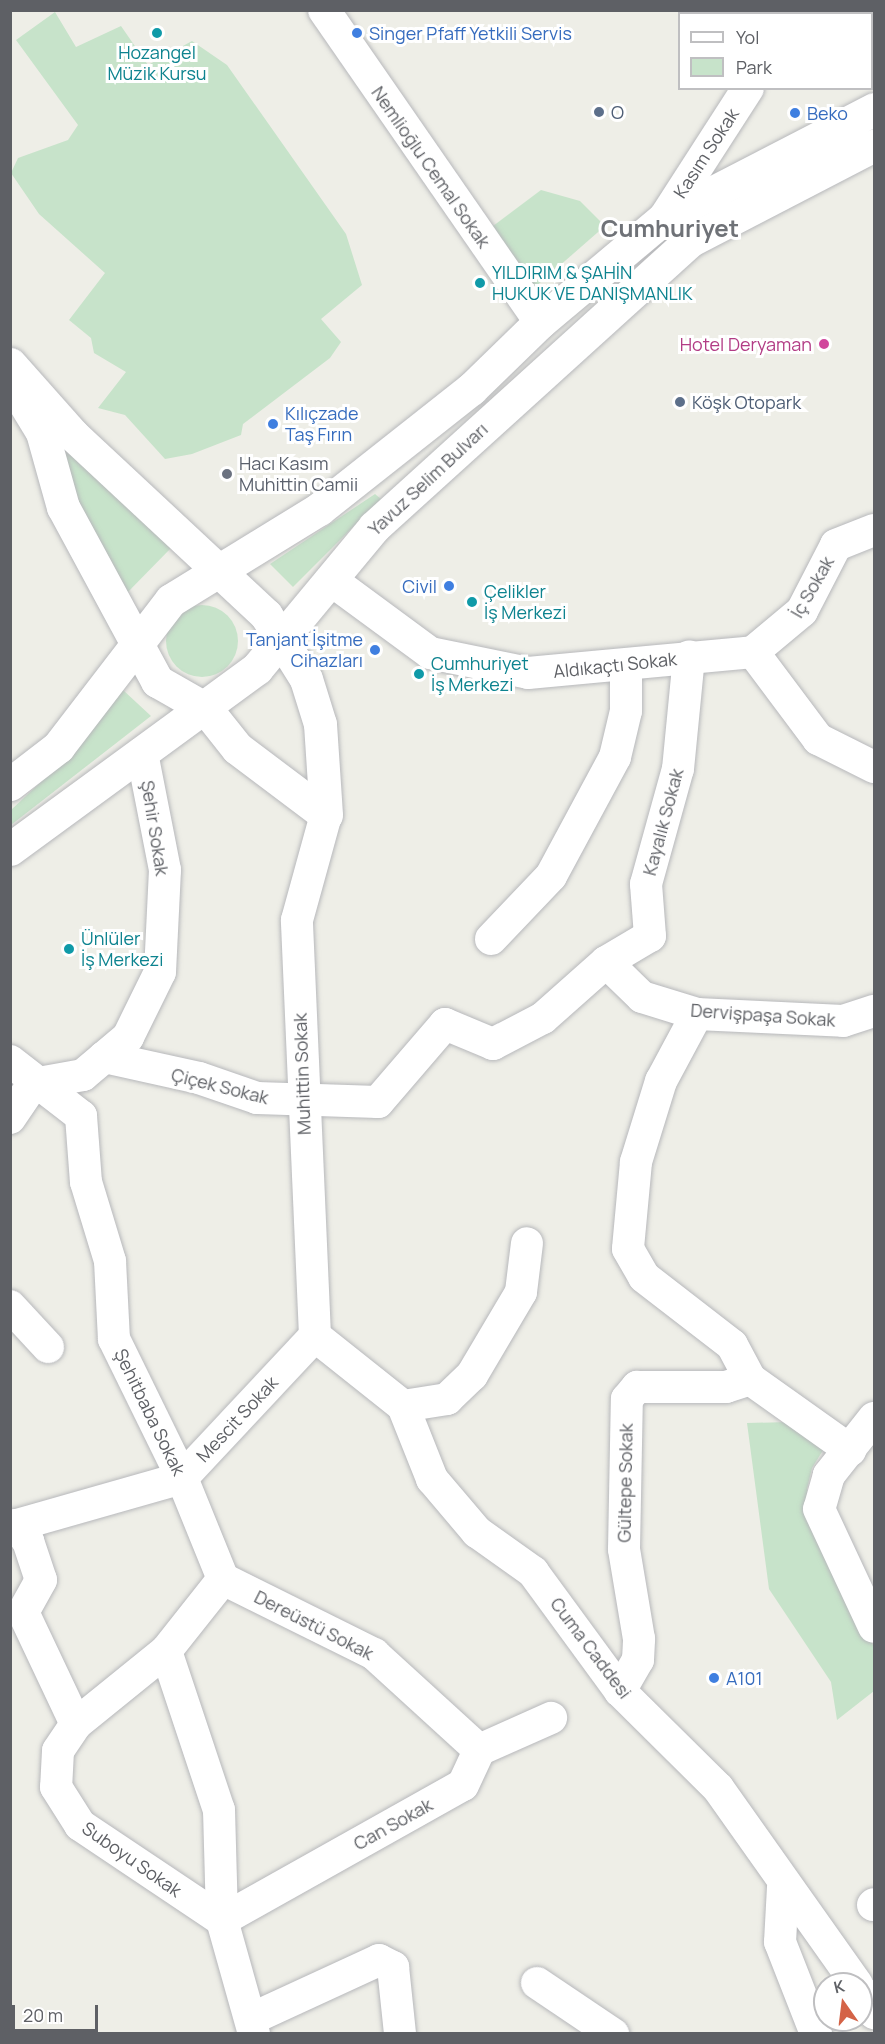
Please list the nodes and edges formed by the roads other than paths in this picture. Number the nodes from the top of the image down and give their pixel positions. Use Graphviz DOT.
graph roads {
  1 [pos="324,10"];
  2 [pos="747,90"];
  3 [pos="874,109"];
  4 [pos="874,145"];
  5 [pos="665,217"];
  6 [pos="540,322"];
  7 [pos="10,364"];
  8 [pos="10,386"];
  9 [pos="52,427"];
  10 [pos="874,530"];
  11 [pos="219,573"];
  12 [pos="331,580"];
  13 [pos="279,639"];
  14 [pos="137,647"];
  15 [pos="753,652"];
  16 [pos="688,657"];
  17 [pos="626,666"];
  18 [pos="207,710"];
  19 [pos="142,753"];
  20 [pos="874,767"];
  21 [pos="10,784"];
  22 [pos="326,815"];
  23 [pos="10,849"];
  24 [pos="491,939"];
  25 [pos="606,962"];
  26 [pos="874,1011"];
  27 [pos="697,1014"];
  28 [pos="104,1057"];
  29 [pos="10,1061"];
  30 [pos="33,1084"];
  31 [pos="302,1102"];
  32 [pos="10,1119"];
  33 [pos="527,1243"];
  34 [pos="10,1306"];
  35 [pos="315,1336"];
  36 [pos="48,1347"];
  37 [pos="750,1379"];
  38 [pos="403,1406"];
  39 [pos="874,1418"];
  40 [pos="850,1450"];
  41 [pos="182,1478"];
  42 [pos="13,1526"];
  43 [pos="223,1580"];
  44 [pos="874,1627"];
  45 [pos="166,1651"];
  46 [pos="620,1691"];
  47 [pos="551,1718"];
  48 [pos="76,1724"];
  49 [pos="479,1750"];
  50 [pos="783,1887"];
  51 [pos="222,1920"];
  52 [pos="847,1972"];
  53 [pos="537,1983"];
  54 [pos="253,2026"];
  55 [pos="400,2034"];
  56 [pos="613,2034"];
  57 [pos="816,2034"];
  1 -- 6 [label="street, Nemlioğlu Cemal Sokak"];
  2 -- 5 [label="street, Kasım Sokak"];
  3 -- 5 [label="main road"];
  4 -- 12 [label="main road, Yavuz Selim Bulvarı"];
  5 -- 6 [label="main road"];
  6 -- 11 [label="main road"];
  7 -- 9 [label="main road"];
  8 -- 9 [label="main road"];
  9 -- 11 [label="main road"];
  9 -- 14 [label="main road"];
  10 -- 15 [label="street, İç Sokak"];
  11 -- 13 [label="main road"];
  11 -- 14 [label="main road"];
  12 -- 13 [label="main road, Yavuz Selim Bulvarı"];
  12 -- 17 [label="street, Aldıkaçtı Sokak"];
  13 -- 18 [label="main road, Yavuz Selim Bulvarı"];
  13 -- 22 [label="main road"];
  14 -- 18 [label="main road"];
  14 -- 21 [label="main road"];
  15 -- 16 [label="street, Aldıkaçtı Sokak"];
  15 -- 20 [label="street"];
  16 -- 17 [label="street, Aldıkaçtı Sokak"];
  16 -- 25 [label="street, Kayalık Sokak"];
  17 -- 24 [label="street"];
  18 -- 19 [label="main road, Yavuz Selim Bulvarı"];
  18 -- 22 [label="main road"];
  19 -- 23 [label="main road, Yavuz Selim Bulvarı"];
  19 -- 28 [label="street, Şehir Sokak"];
  22 -- 31 [label="street, Muhittin Sokak"];
  25 -- 27 [label="street, Dervişpaşa Sokak"];
  25 -- 31 [label="street"];
  26 -- 27 [label="street, Dervişpaşa Sokak"];
  27 -- 37 [label="street"];
  28 -- 30 [label="street, Şehir Sokak"];
  28 -- 31 [label="street, Çiçek Sokak"];
  29 -- 30 [label="street, Şehitbaba Sokak"];
  30 -- 32 [label="street"];
  30 -- 41 [label="street, Şehitbaba Sokak"];
  31 -- 35 [label="street, Muhittin Sokak"];
  33 -- 38 [label="street"];
  34 -- 36 [label="street"];
  35 -- 38 [label="street, Cuma Caddesi"];
  35 -- 41 [label="street, Mescit Sokak"];
  37 -- 40 [label="street"];
  37 -- 46 [label="street, Gültepe Sokak"];
  38 -- 46 [label="street, Cuma Caddesi"];
  39 -- 40 [label="street"];
  40 -- 44 [label="street"];
  41 -- 42 [label="street, Mescit Sokak"];
  41 -- 43 [label="street, Şehitbaba Sokak"];
  42 -- 48 [label="street"];
  43 -- 45 [label="street, Suboyu Sokak"];
  43 -- 49 [label="street, Dereüstü Sokak"];
  45 -- 48 [label="street, Suboyu Sokak"];
  45 -- 51 [label="street"];
  46 -- 50 [label="street, Cuma Caddesi"];
  47 -- 49 [label="street"];
  48 -- 51 [label="street, Suboyu Sokak"];
  49 -- 51 [label="street, Can Sokak"];
  50 -- 52 [label="street, Cuma Caddesi"];
  50 -- 57 [label="street"];
  51 -- 54 [label="street"];
  53 -- 56 [label="street"];
  54 -- 55 [label="street"];
}
